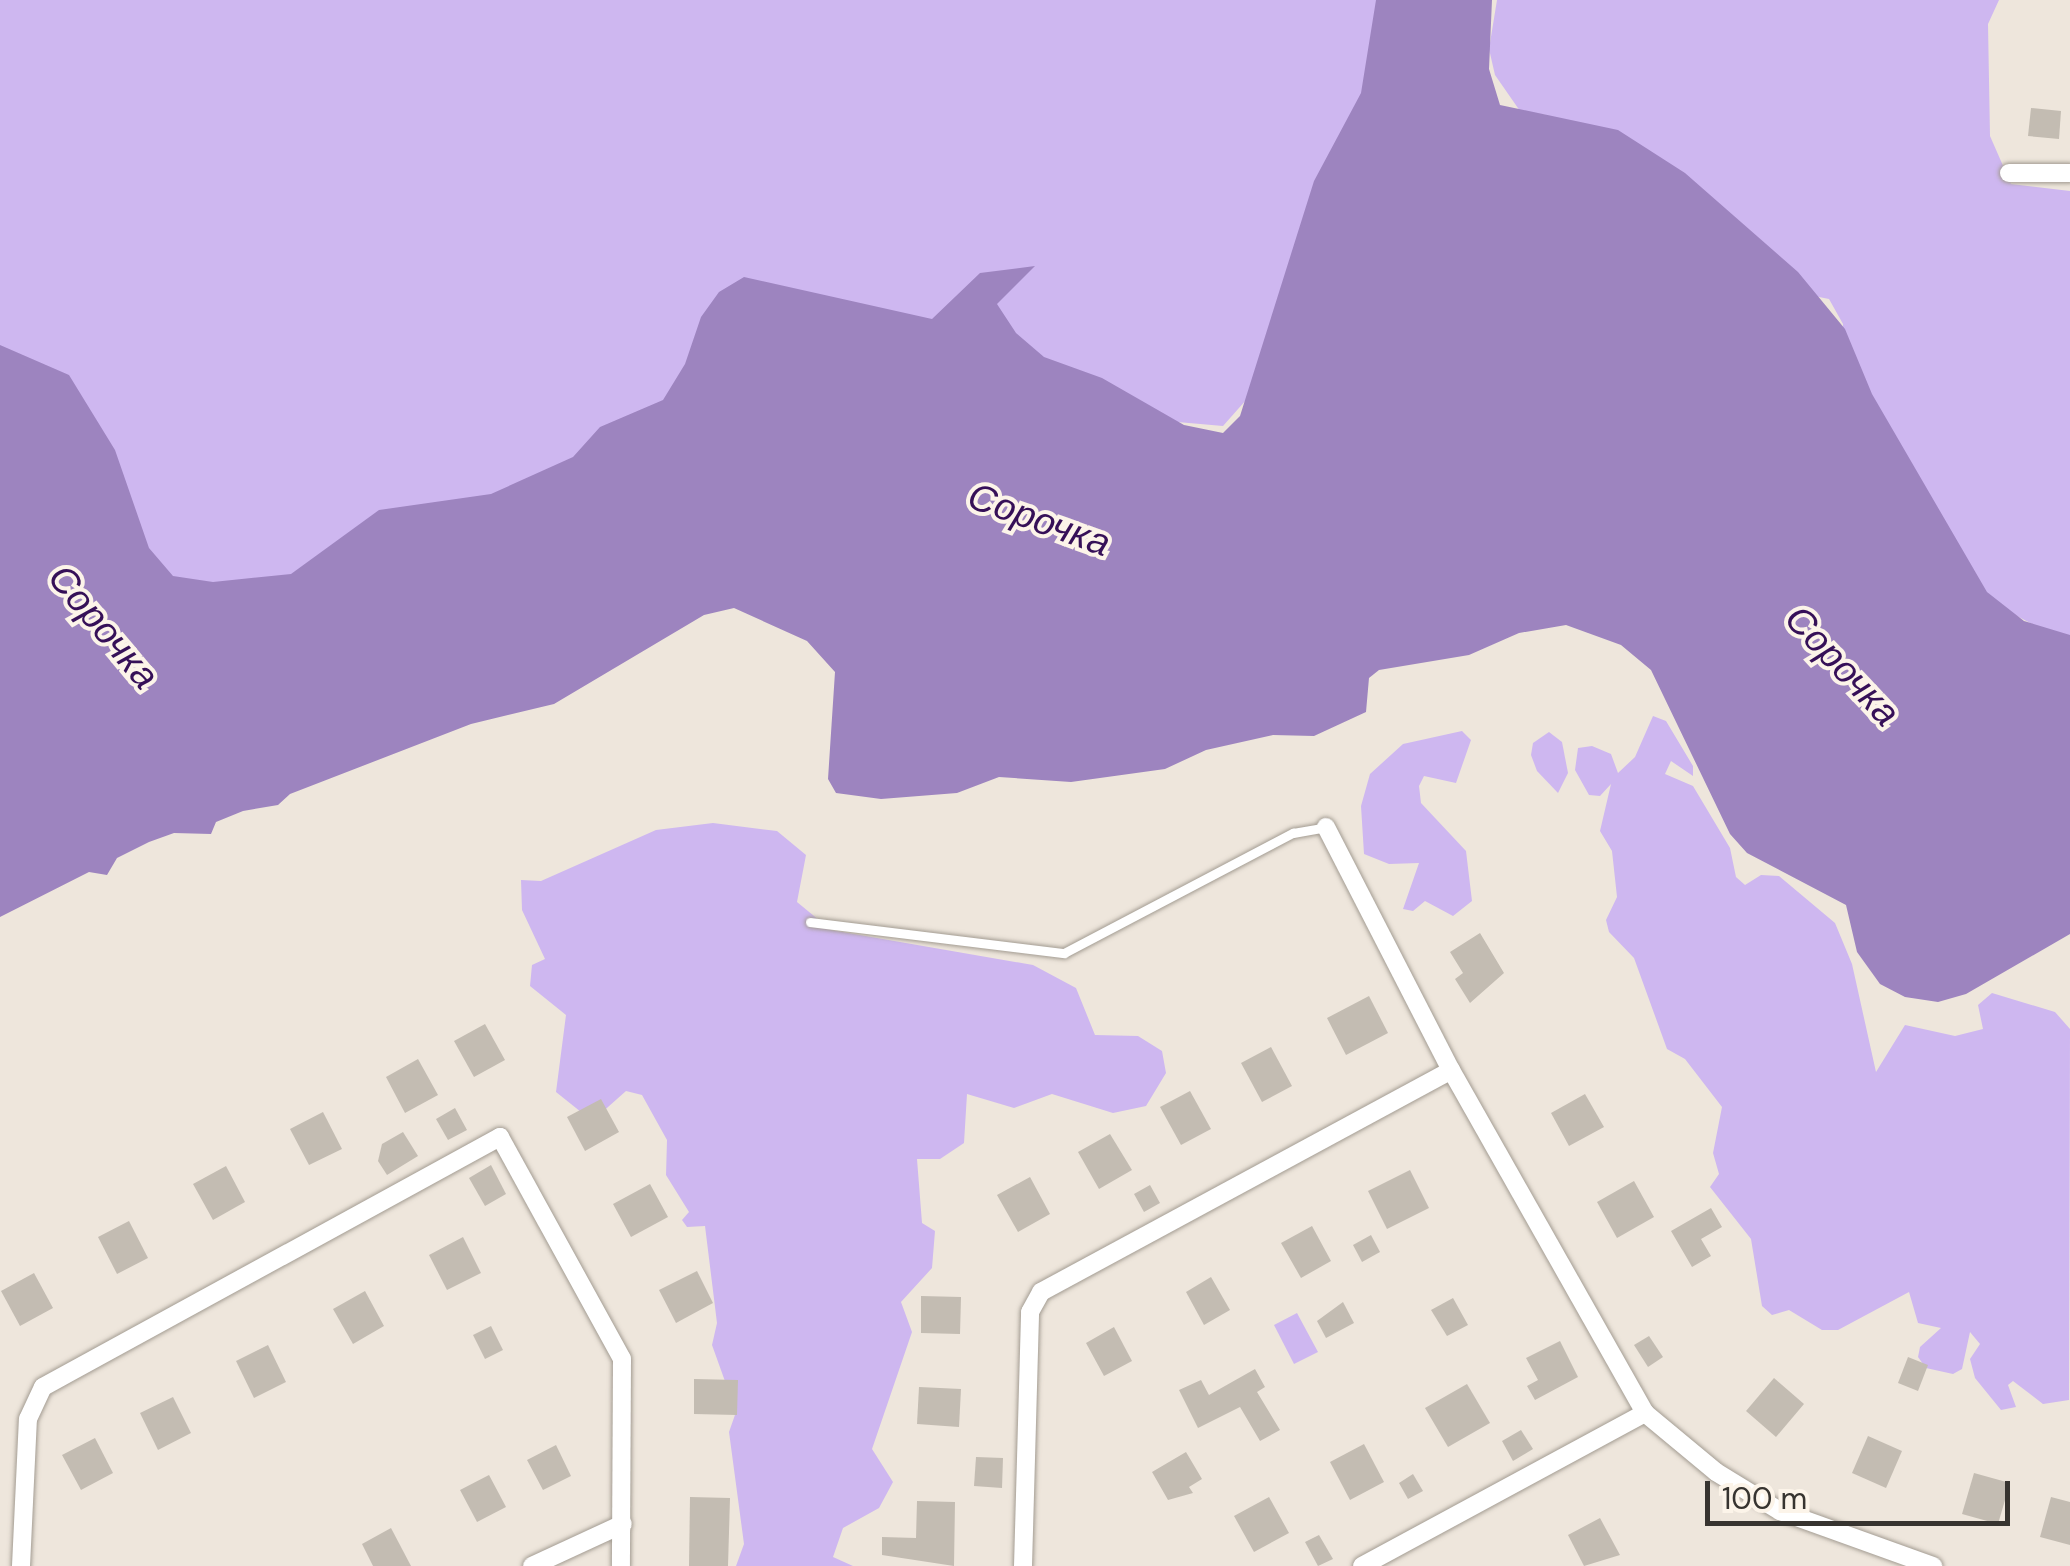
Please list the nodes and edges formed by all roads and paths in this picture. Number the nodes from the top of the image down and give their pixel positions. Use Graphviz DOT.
graph roads {
  1 [pos="2009,173"];
  2 [pos="2070,173"];
  3 [pos="1326,827"];
  4 [pos="810,922"];
  5 [pos="1451,1070"];
  6 [pos="1644,1413"];
  7 [pos="623,1524"];
  8 [pos="21,1566"];
  9 [pos="532,1566"];
  10 [pos="621,1566"];
  11 [pos="1023,1566"];
  12 [pos="1362,1566"];
  13 [pos="1933,1566"];
  1 -- 2 [label="street"];
  3 -- 4 [label="lane"];
  3 -- 5 [label="street"];
  5 -- 6 [label="street"];
  5 -- 11 [label="street"];
  6 -- 12 [label="street"];
  6 -- 13 [label="street"];
  7 -- 8 [label="street"];
  7 -- 9 [label="street"];
  7 -- 10 [label="street"];
}
